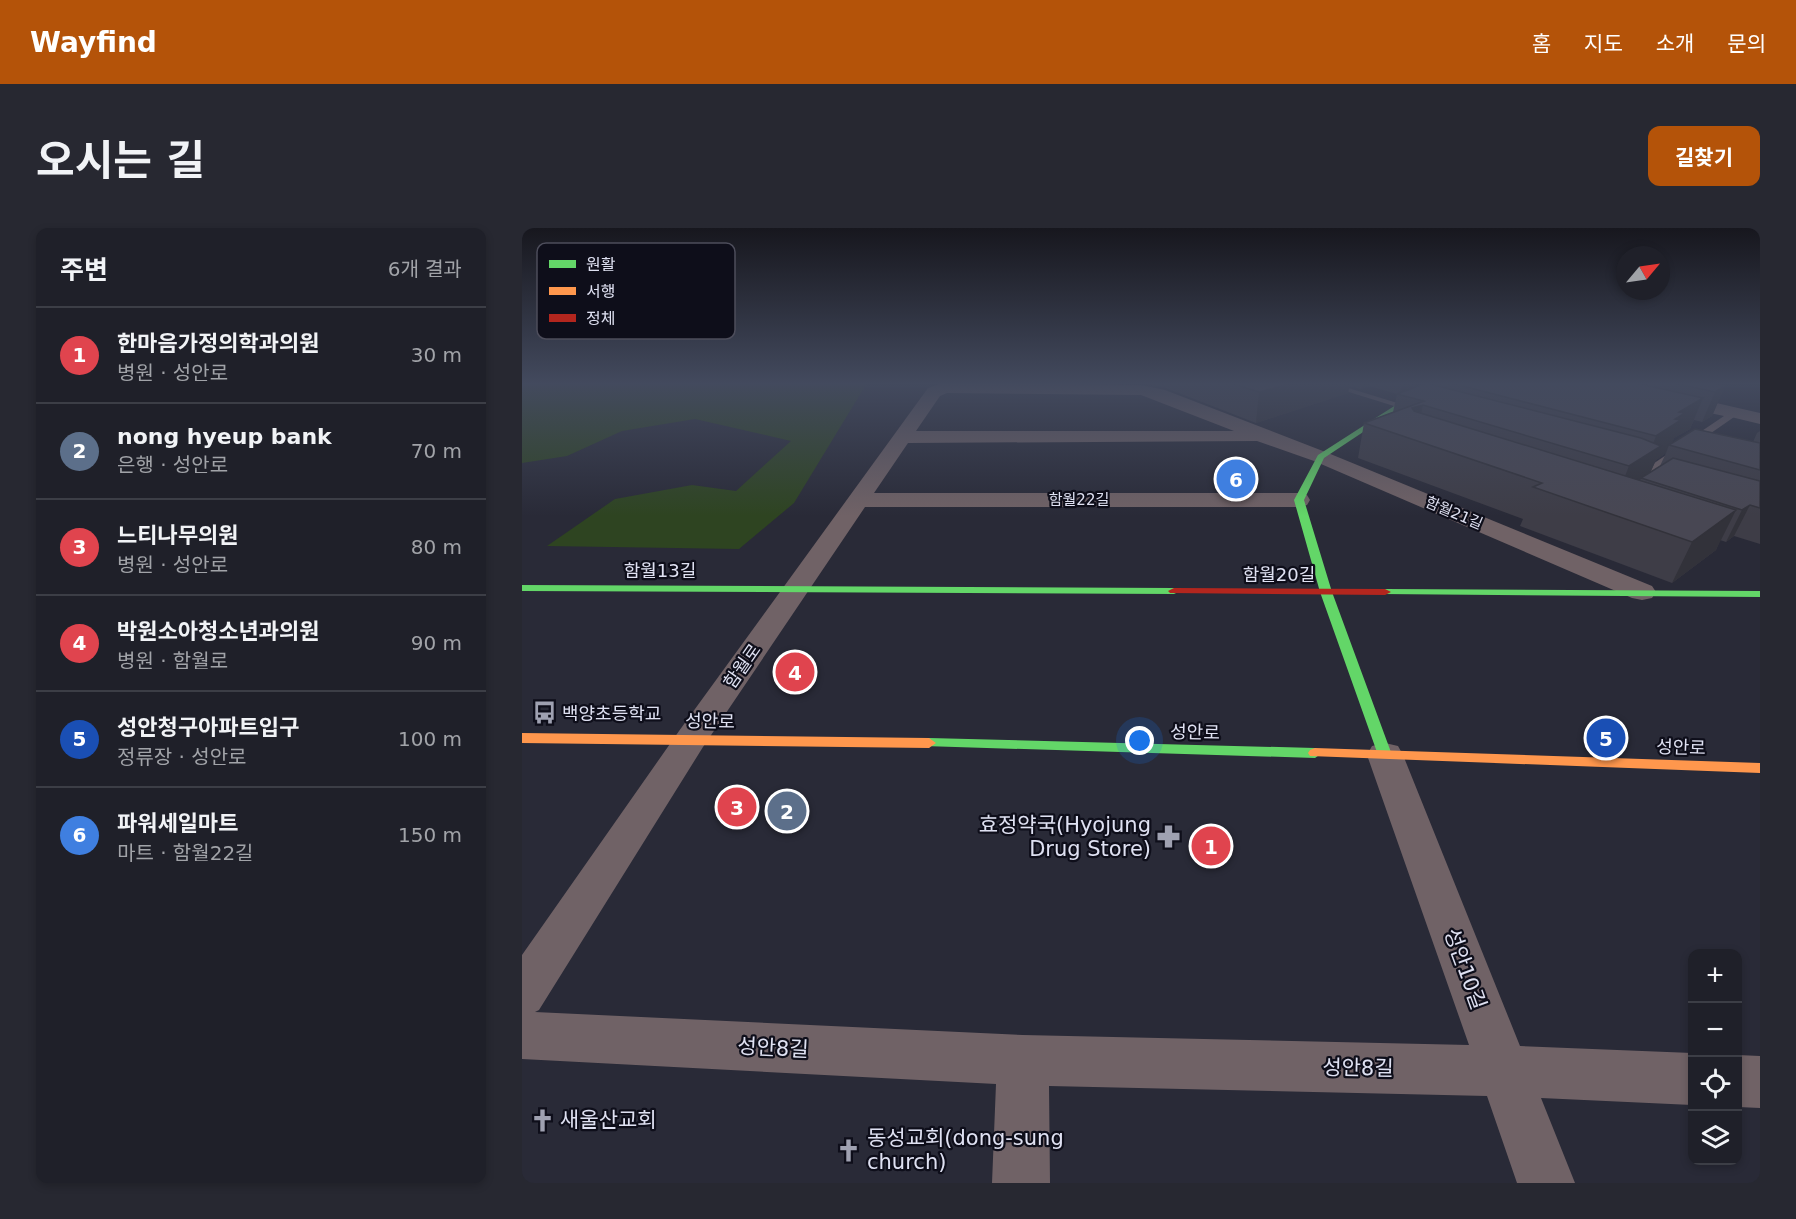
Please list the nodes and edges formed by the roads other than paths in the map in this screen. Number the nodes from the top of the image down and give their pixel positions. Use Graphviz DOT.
graph roads {
  1 [pos="910,428"];
  2 [pos="1242,428"];
  3 [pos="1366,428"];
  4 [pos="1705,428"];
  5 [pos="904,437"];
  6 [pos="1265,437"];
  7 [pos="1680,450"];
  8 [pos="1691,453"];
  9 [pos="1321,457"];
  10 [pos="1631,470"];
  11 [pos="1645,474"];
  12 [pos="1659,481"];
  13 [pos="859,500"];
  14 [pos="1299,500"];
  15 [pos="522,588"];
  16 [pos="797,588"];
  17 [pos="1326,592"];
  18 [pos="1642,592"];
  19 [pos="1760,594"];
  20 [pos="522,738"];
  21 [pos="691,739"];
  22 [pos="1385,755"];
  23 [pos="1760,768"];
  24 [pos="522,995"];
  25 [pos="522,1035"];
  26 [pos="1023,1060"];
  27 [pos="1503,1071"];
  28 [pos="1688,1079"];
  29 [pos="1742,1081"];
  30 [pos="1760,1082"];
  31 [pos="1021,1183"];
  32 [pos="1546,1183"];
  1 -- 5 [label="street, 함월로"];
  2 -- 6 [label="street, 함월21길"];
  3 -- 9 [label="street"];
  4 -- 7 [label="lane"];
  5 -- 6 [label="street, 함월21길"];
  5 -- 13 [label="street, 함월로"];
  6 -- 9 [label="street, 함월21길"];
  7 -- 8 [label="lane"];
  7 -- 11 [label="lane"];
  9 -- 14 [label="street"];
  9 -- 18 [label="street, 함월21길"];
  10 -- 11 [label="lane"];
  11 -- 12 [label="lane"];
  13 -- 14 [label="street, 함월22길"];
  13 -- 16 [label="street, 함월로"];
  14 -- 17 [label="street"];
  15 -- 16 [label="street, 함월13길"];
  16 -- 17 [label="street, 함월20길"];
  16 -- 21 [label="street, 함월로"];
  17 -- 18 [label="street, 함월20길"];
  17 -- 22 [label="street"];
  18 -- 19 [label="street, 함월20길"];
  20 -- 21 [label="street, 성안로"];
  21 -- 22 [label="street, 성안로"];
  21 -- 24 [label="street, 함월로"];
  22 -- 23 [label="street, 성안로"];
  22 -- 27 [label="street, 성안10길"];
  25 -- 26 [label="street, 성안8길"];
  26 -- 27 [label="street, 성안8길"];
  26 -- 31 [label="street"];
  27 -- 28 [label="street, 성안8길"];
  27 -- 32 [label="street, 성안10길"];
  29 -- 30 [label="street"];
}
